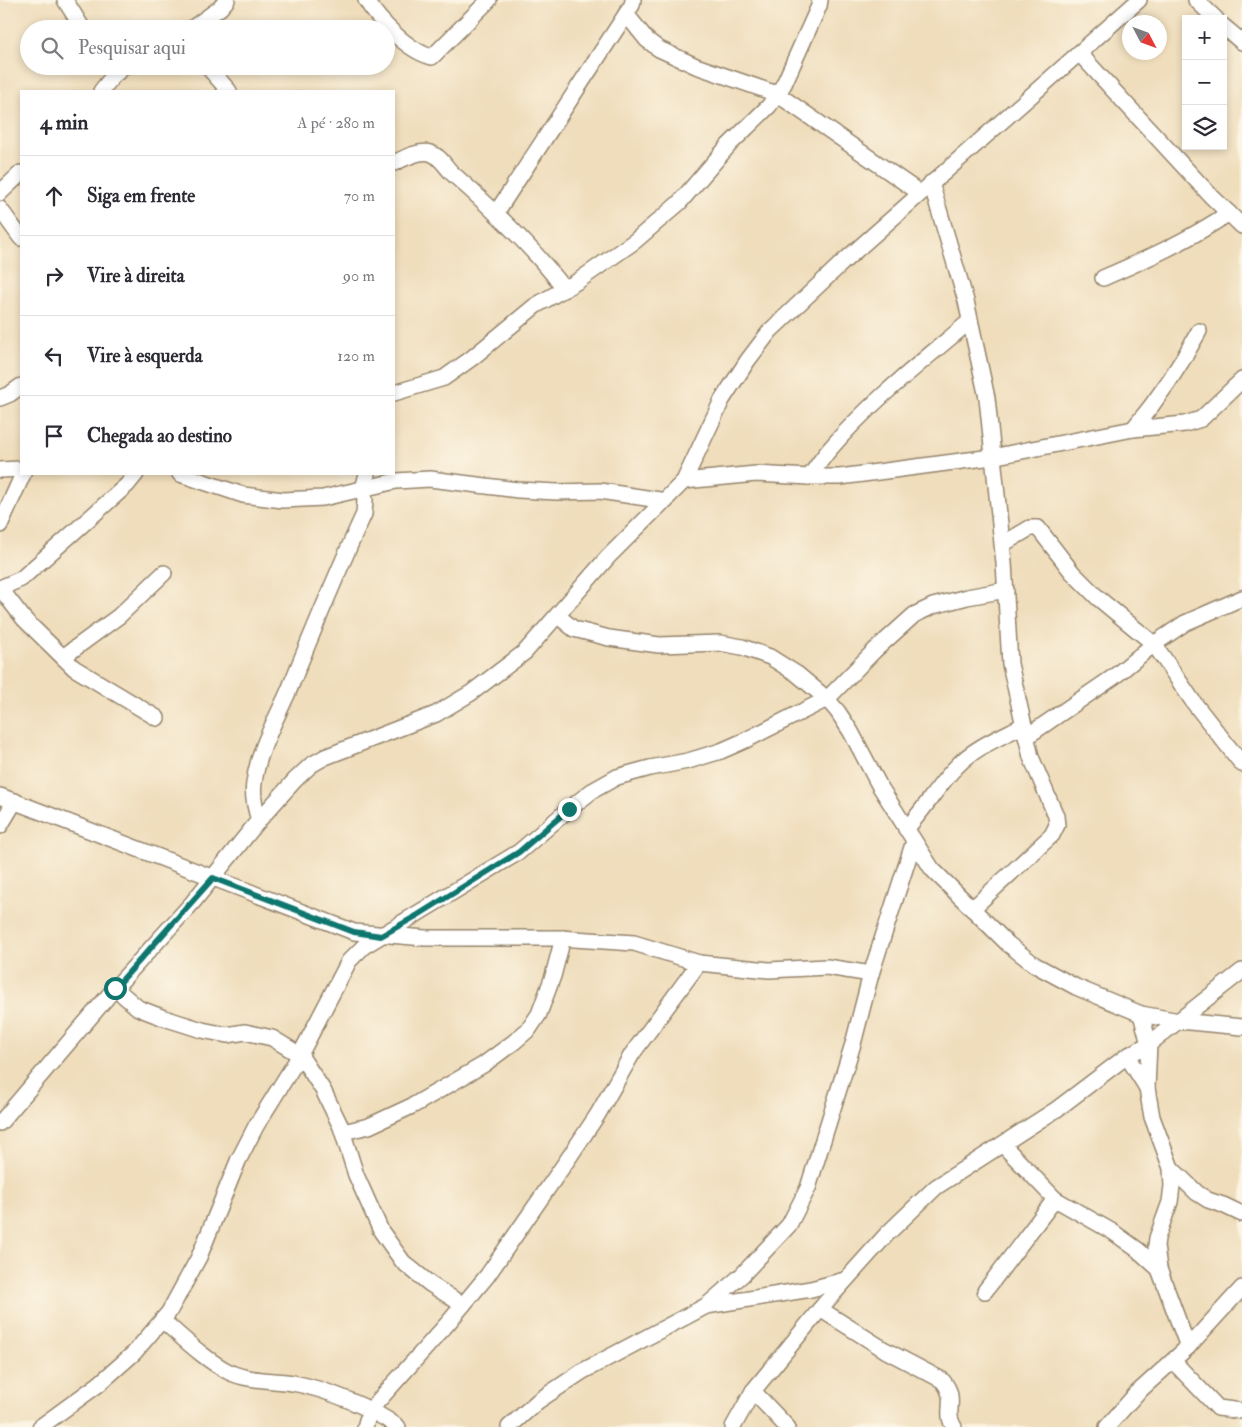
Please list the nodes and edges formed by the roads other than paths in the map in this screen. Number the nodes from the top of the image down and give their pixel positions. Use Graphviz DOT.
graph roads {
  1 [pos="64,0"];
  2 [pos="227,0"];
  3 [pos="366,0"];
  4 [pos="489,0"];
  5 [pos="633,0"];
  6 [pos="820,0"];
  7 [pos="1139,0"];
  8 [pos="1196,0"];
  9 [pos="626,14"];
  10 [pos="1212,15"];
  11 [pos="77,20"];
  12 [pos="203,20"];
  13 [pos="382,20"];
  14 [pos="1227,29"];
  15 [pos="395,33"];
  16 [pos="1242,42"];
  17 [pos="1079,53"];
  18 [pos="111,75"];
  19 [pos="215,75"];
  20 [pos="102,90"];
  21 [pos="228,90"];
  22 [pos="777,94"];
  23 [pos="395,163"];
  24 [pos="20,174"];
  25 [pos="925,188"];
  26 [pos="0,193"];
  27 [pos="0,209"];
  28 [pos="496,213"];
  29 [pos="1229,213"];
  30 [pos="1242,226"];
  31 [pos="20,237"];
  32 [pos="1103,278"];
  33 [pos="565,290"];
  34 [pos="970,320"];
  35 [pos="1199,331"];
  36 [pos="20,387"];
  37 [pos="1238,390"];
  38 [pos="395,393"];
  39 [pos="0,398"];
  40 [pos="1134,429"];
  41 [pos="992,457"];
  42 [pos="20,469"];
  43 [pos="0,470"];
  44 [pos="23,475"];
  45 [pos="135,475"];
  46 [pos="187,475"];
  47 [pos="367,475"];
  48 [pos="200,477"];
  49 [pos="809,477"];
  50 [pos="684,481"];
  51 [pos="363,489"];
  52 [pos="666,501"];
  53 [pos="0,525"];
  54 [pos="1002,544"];
  55 [pos="164,573"];
  56 [pos="0,588"];
  57 [pos="1006,590"];
  58 [pos="1242,598"];
  59 [pos="558,616"];
  60 [pos="1154,644"];
  61 [pos="63,657"];
  62 [pos="827,699"];
  63 [pos="157,718"];
  64 [pos="1025,731"];
  65 [pos="1242,764"];
  66 [pos="0,796"];
  67 [pos="15,801"];
  68 [pos="259,820"];
  69 [pos="0,826"];
  70 [pos="910,835"];
  71 [pos="213,878"];
  72 [pos="972,909"];
  73 [pos="381,936"];
  74 [pos="563,938"];
  75 [pos="699,963"];
  76 [pos="1242,971"];
  77 [pos="871,974"];
  78 [pos="115,988"];
  79 [pos="1141,1014"];
  80 [pos="1179,1021"];
  81 [pos="1242,1027"];
  82 [pos="1149,1044"];
  83 [pos="300,1054"];
  84 [pos="1127,1056"];
  85 [pos="1147,1088"];
  86 [pos="0,1123"];
  87 [pos="343,1132"];
  88 [pos="1003,1145"];
  89 [pos="1171,1168"];
  90 [pos="1055,1199"];
  91 [pos="1242,1214"];
  92 [pos="1159,1269"];
  93 [pos="742,1274"];
  94 [pos="846,1280"];
  95 [pos="1242,1288"];
  96 [pos="811,1289"];
  97 [pos="985,1291"];
  98 [pos="750,1299"];
  99 [pos="462,1305"];
  100 [pos="706,1306"];
  101 [pos="823,1306"];
  102 [pos="162,1320"];
  103 [pos="1188,1347"];
  104 [pos="1173,1361"];
  105 [pos="753,1391"];
  106 [pos="370,1410"];
  107 [pos="1242,1411"];
  108 [pos="516,1424"];
  109 [pos="1110,1426"];
  110 [pos="40,1427"];
  111 [pos="365,1427"];
  112 [pos="398,1427"];
  113 [pos="734,1427"];
  114 [pos="787,1427"];
  115 [pos="954,1427"];
  1 -- 11 [label="street"];
  2 -- 12 [label="street"];
  3 -- 13 [label="street"];
  4 -- 15 [label="street"];
  5 -- 9 [label="street"];
  6 -- 22 [label="street"];
  7 -- 17 [label="street"];
  8 -- 10 [label="street"];
  9 -- 22 [label="street"];
  9 -- 28 [label="street"];
  14 -- 16 [label="street"];
  17 -- 25 [label="street"];
  17 -- 29 [label="street"];
  18 -- 20 [label="street"];
  19 -- 21 [label="street"];
  22 -- 25 [label="street"];
  22 -- 33 [label="street"];
  23 -- 28 [label="street"];
  24 -- 26 [label="street"];
  25 -- 34 [label="street"];
  25 -- 50 [label="street"];
  27 -- 31 [label="street"];
  28 -- 33 [label="street"];
  29 -- 30 [label="street"];
  29 -- 32 [label="street"];
  33 -- 38 [label="street"];
  34 -- 41 [label="street"];
  34 -- 49 [label="street"];
  35 -- 40 [label="street"];
  36 -- 39 [label="street"];
  37 -- 40 [label="street"];
  40 -- 41 [label="street"];
  41 -- 49 [label="street"];
  41 -- 54 [label="street"];
  42 -- 43 [label="street"];
  44 -- 53 [label="street"];
  45 -- 56 [label="street"];
  46 -- 48 [label="street"];
  47 -- 51 [label="street"];
  48 -- 51 [label="street"];
  49 -- 50 [label="street"];
  50 -- 52 [label="street"];
  51 -- 52 [label="street"];
  51 -- 68 [label="street"];
  52 -- 59 [label="street"];
  54 -- 57 [label="street"];
  54 -- 60 [label="street"];
  55 -- 61 [label="street"];
  56 -- 61 [label="street"];
  57 -- 62 [label="street"];
  57 -- 64 [label="street"];
  58 -- 60 [label="street"];
  59 -- 62 [label="street"];
  59 -- 68 [label="street"];
  60 -- 64 [label="street"];
  60 -- 65 [label="street"];
  61 -- 63 [label="street"];
  62 -- 70 [label="street"];
  62 -- 73 [label="street"];
  64 -- 70 [label="street"];
  64 -- 72 [label="street"];
  66 -- 67 [label="street"];
  67 -- 69 [label="street"];
  67 -- 71 [label="street"];
  68 -- 71 [label="street"];
  70 -- 72 [label="street"];
  70 -- 77 [label="street"];
  71 -- 73 [label="street"];
  71 -- 78 [label="street"];
  72 -- 79 [label="street"];
  73 -- 74 [label="street"];
  73 -- 83 [label="street"];
  74 -- 75 [label="street"];
  74 -- 87 [label="street"];
  75 -- 77 [label="street"];
  75 -- 99 [label="street"];
  76 -- 80 [label="street"];
  77 -- 93 [label="street"];
  78 -- 83 [label="street"];
  78 -- 86 [label="street"];
  79 -- 80 [label="street"];
  79 -- 82 [label="street"];
  80 -- 81 [label="street"];
  80 -- 82 [label="street"];
  82 -- 84 [label="street"];
  82 -- 85 [label="street"];
  83 -- 87 [label="street"];
  83 -- 102 [label="street"];
  84 -- 85 [label="street"];
  84 -- 88 [label="street"];
  85 -- 89 [label="street"];
  87 -- 99 [label="street"];
  88 -- 90 [label="street"];
  88 -- 94 [label="street"];
  89 -- 91 [label="street"];
  89 -- 92 [label="street"];
  90 -- 92 [label="street"];
  90 -- 97 [label="street"];
  92 -- 103 [label="street"];
  93 -- 98 [label="street"];
  93 -- 100 [label="street"];
  94 -- 96 [label="street"];
  94 -- 101 [label="street"];
  95 -- 103 [label="street"];
  96 -- 98 [label="street"];
  96 -- 101 [label="street"];
  98 -- 100 [label="street"];
  99 -- 106 [label="street"];
  100 -- 108 [label="street"];
  101 -- 105 [label="street"];
  101 -- 115 [label="street"];
  102 -- 106 [label="street"];
  102 -- 110 [label="street"];
  103 -- 104 [label="street"];
  104 -- 107 [label="street"];
  104 -- 109 [label="street"];
  105 -- 113 [label="street"];
  105 -- 114 [label="street"];
  106 -- 111 [label="street"];
  106 -- 112 [label="street"];
}
